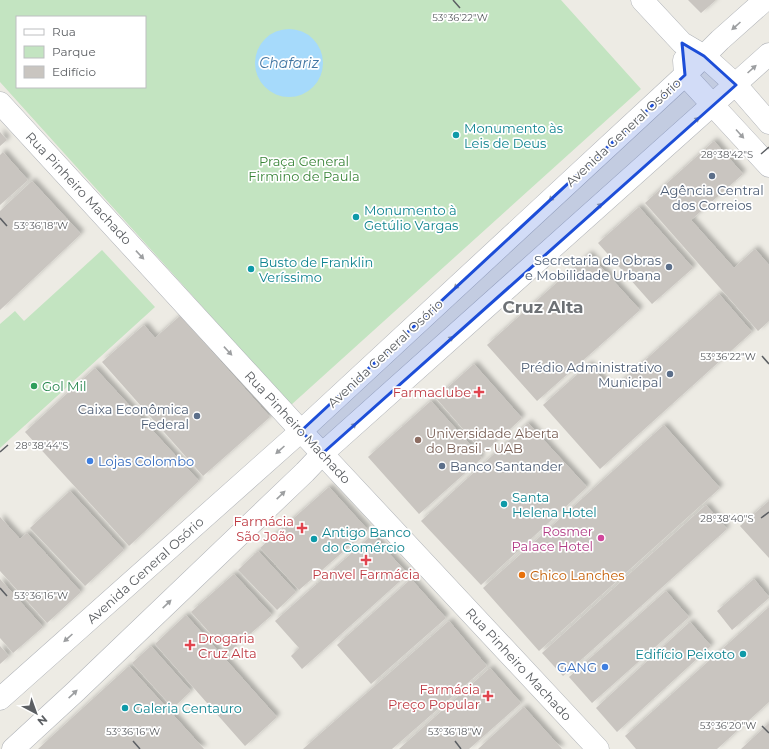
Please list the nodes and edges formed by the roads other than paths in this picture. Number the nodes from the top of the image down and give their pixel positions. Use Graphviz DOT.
graph roads {
  1 [pos="642,0"];
  2 [pos="765,0"];
  3 [pos="682,43"];
  4 [pos="769,54"];
  5 [pos="704,56"];
  6 [pos="686,74"];
  7 [pos="736,85"];
  8 [pos="0,103"];
  9 [pos="713,104"];
  10 [pos="769,123"];
  11 [pos="769,166"];
  12 [pos="301,431"];
  13 [pos="322,453"];
  14 [pos="0,699"];
  15 [pos="13,749"];
  16 [pos="598,749"];
  1 -- 3 [label="main road"];
  2 -- 5 [label="main road, Avenida General Osório, one-way"];
  3 -- 5 [label="main road"];
  3 -- 6 [label="main road"];
  7 -- 4 [label="main road, one-way"];
  5 -- 6 [label="main road, Avenida General Osório"];
  5 -- 7 [label="main road"];
  6 -- 9 [label="main road"];
  6 -- 12 [label="main road, Avenida General Osório, one-way"];
  7 -- 9 [label="main road"];
  7 -- 10 [label="main road"];
  8 -- 12 [label="main road, Rua Pinheiro Machado, one-way"];
  9 -- 11 [label="main road, one-way"];
  13 -- 9 [label="main road, one-way"];
  12 -- 13 [label="main road, Rua Pinheiro Machado"];
  12 -- 14 [label="main road, Avenida General Osório, one-way"];
  15 -- 13 [label="main road, one-way"];
  13 -- 16 [label="main road, Rua Pinheiro Machado"];
}
